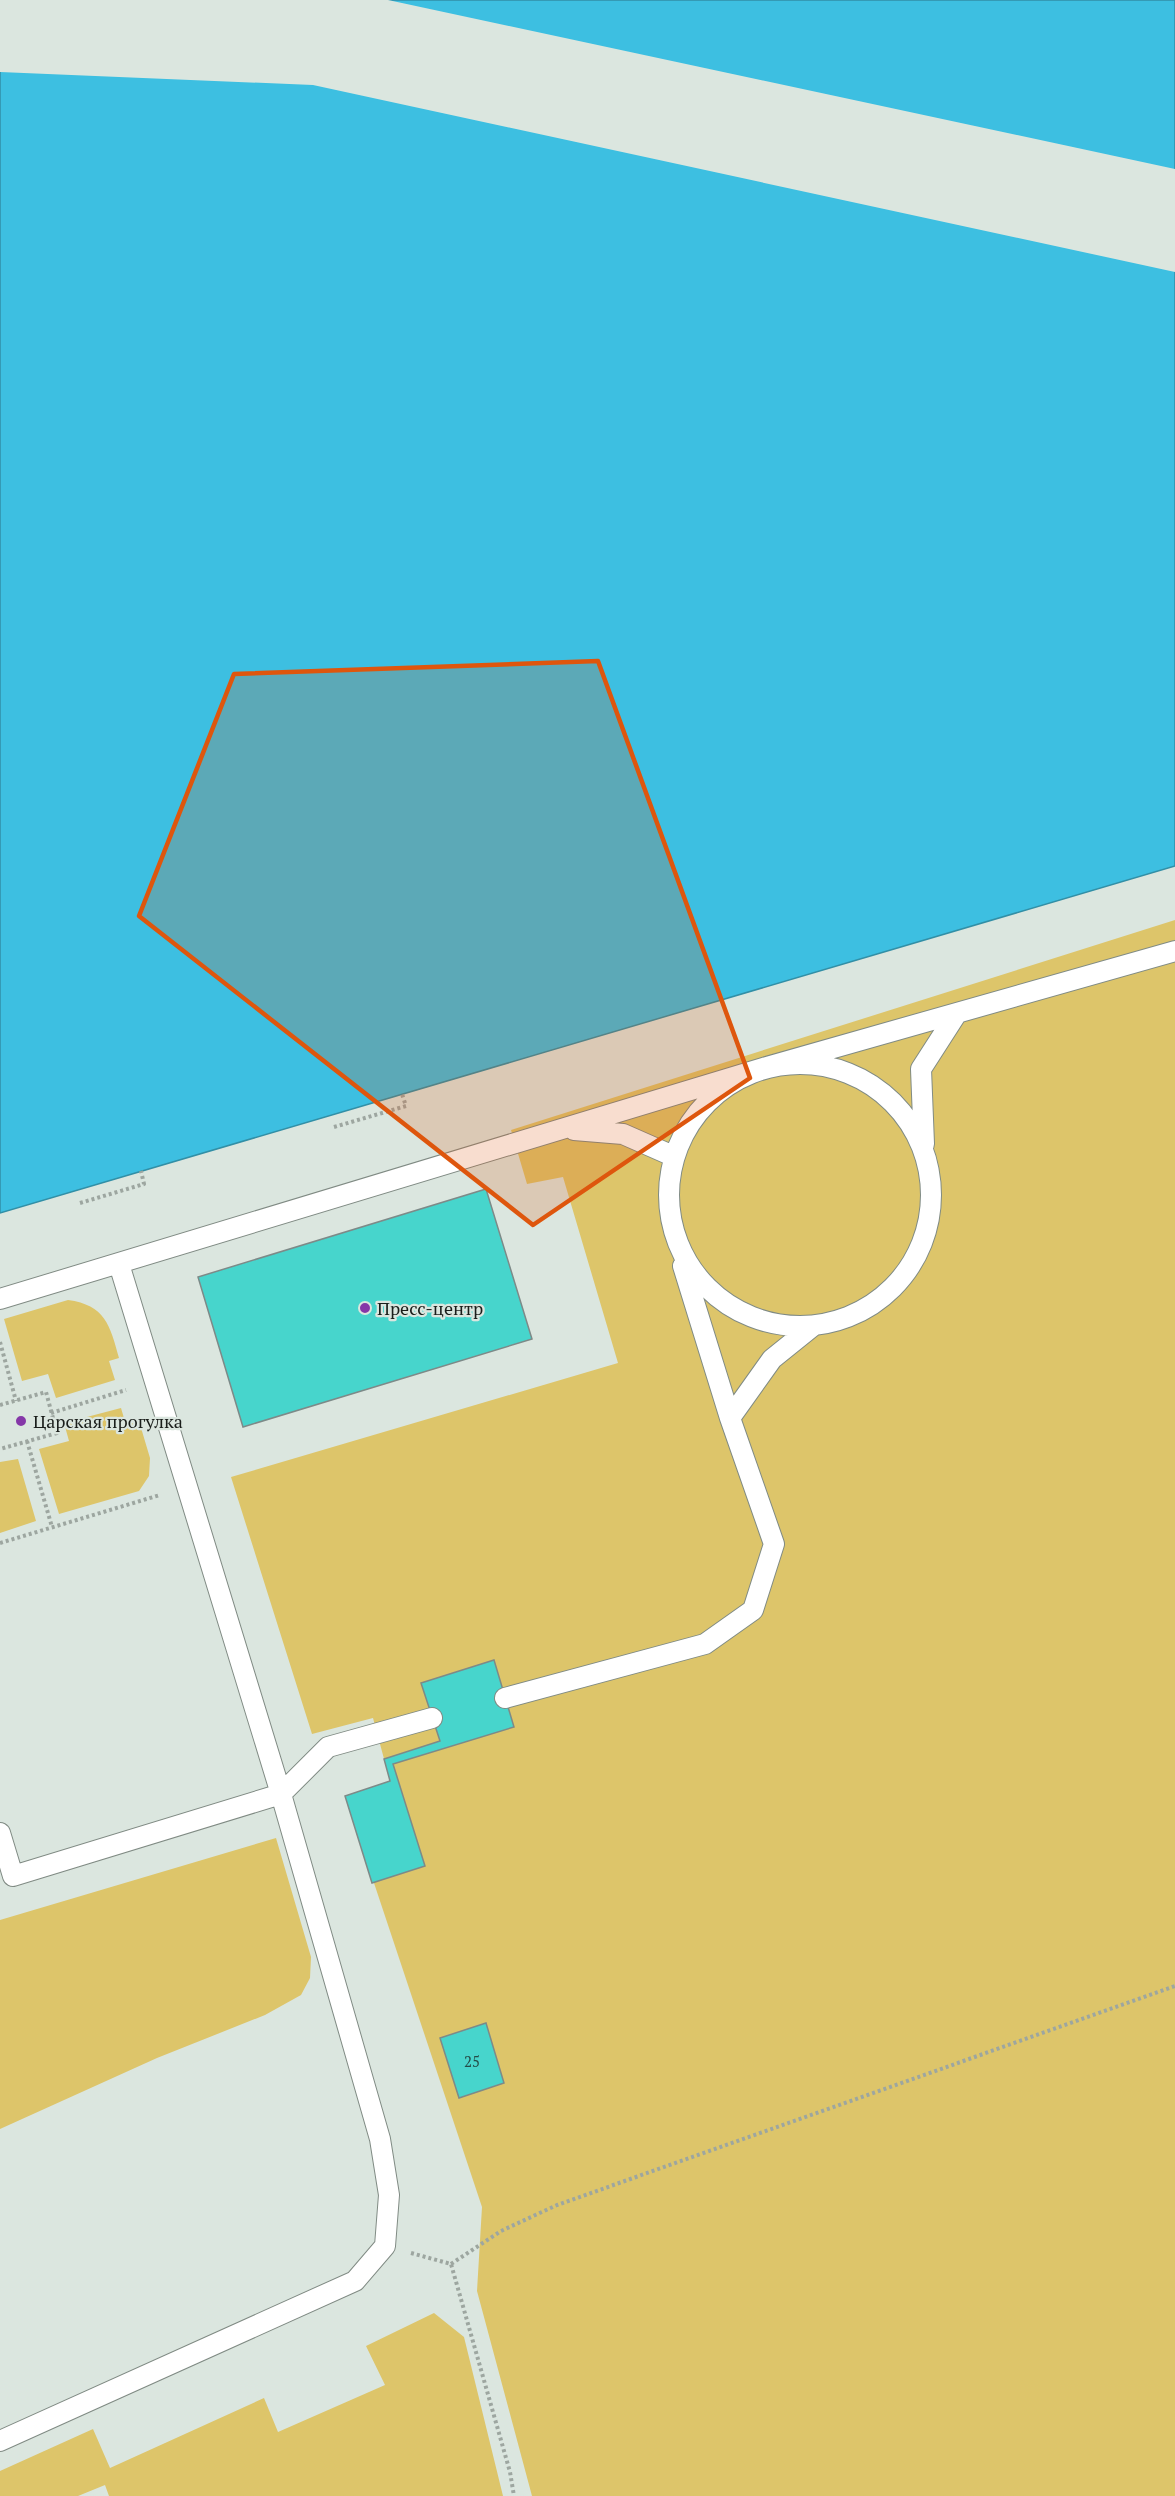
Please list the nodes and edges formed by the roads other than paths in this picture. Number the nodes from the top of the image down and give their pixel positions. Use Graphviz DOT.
graph roads {
  1 [pos="1175,951"];
  2 [pos="957,1013"];
  3 [pos="763,1068"];
  4 [pos="566,1129"];
  5 [pos="924,1150"];
  6 [pos="673,1156"];
  7 [pos="673,1235"];
  8 [pos="119,1264"];
  9 [pos="0,1299"];
  10 [pos="813,1326"];
  11 [pos="730,1418"];
  12 [pos="505,1698"];
  13 [pos="432,1718"];
  14 [pos="281,1794"];
  15 [pos="0,1833"];
  16 [pos="0,2441"];
  1 -- 2 [label="lane"];
  2 -- 3 [label="lane"];
  2 -- 5 [label="lane"];
  3 -- 4 [label="lane"];
  3 -- 5 [label="lane"];
  3 -- 6 [label="lane"];
  4 -- 6 [label="lane"];
  4 -- 8 [label="lane"];
  5 -- 10 [label="lane"];
  6 -- 7 [label="lane"];
  7 -- 10 [label="lane"];
  7 -- 11 [label="lane"];
  8 -- 9 [label="lane"];
  8 -- 14 [label="lane"];
  10 -- 11 [label="lane"];
  11 -- 12 [label="lane"];
  13 -- 14 [label="lane"];
  14 -- 15 [label="lane"];
  14 -- 16 [label="lane"];
}
